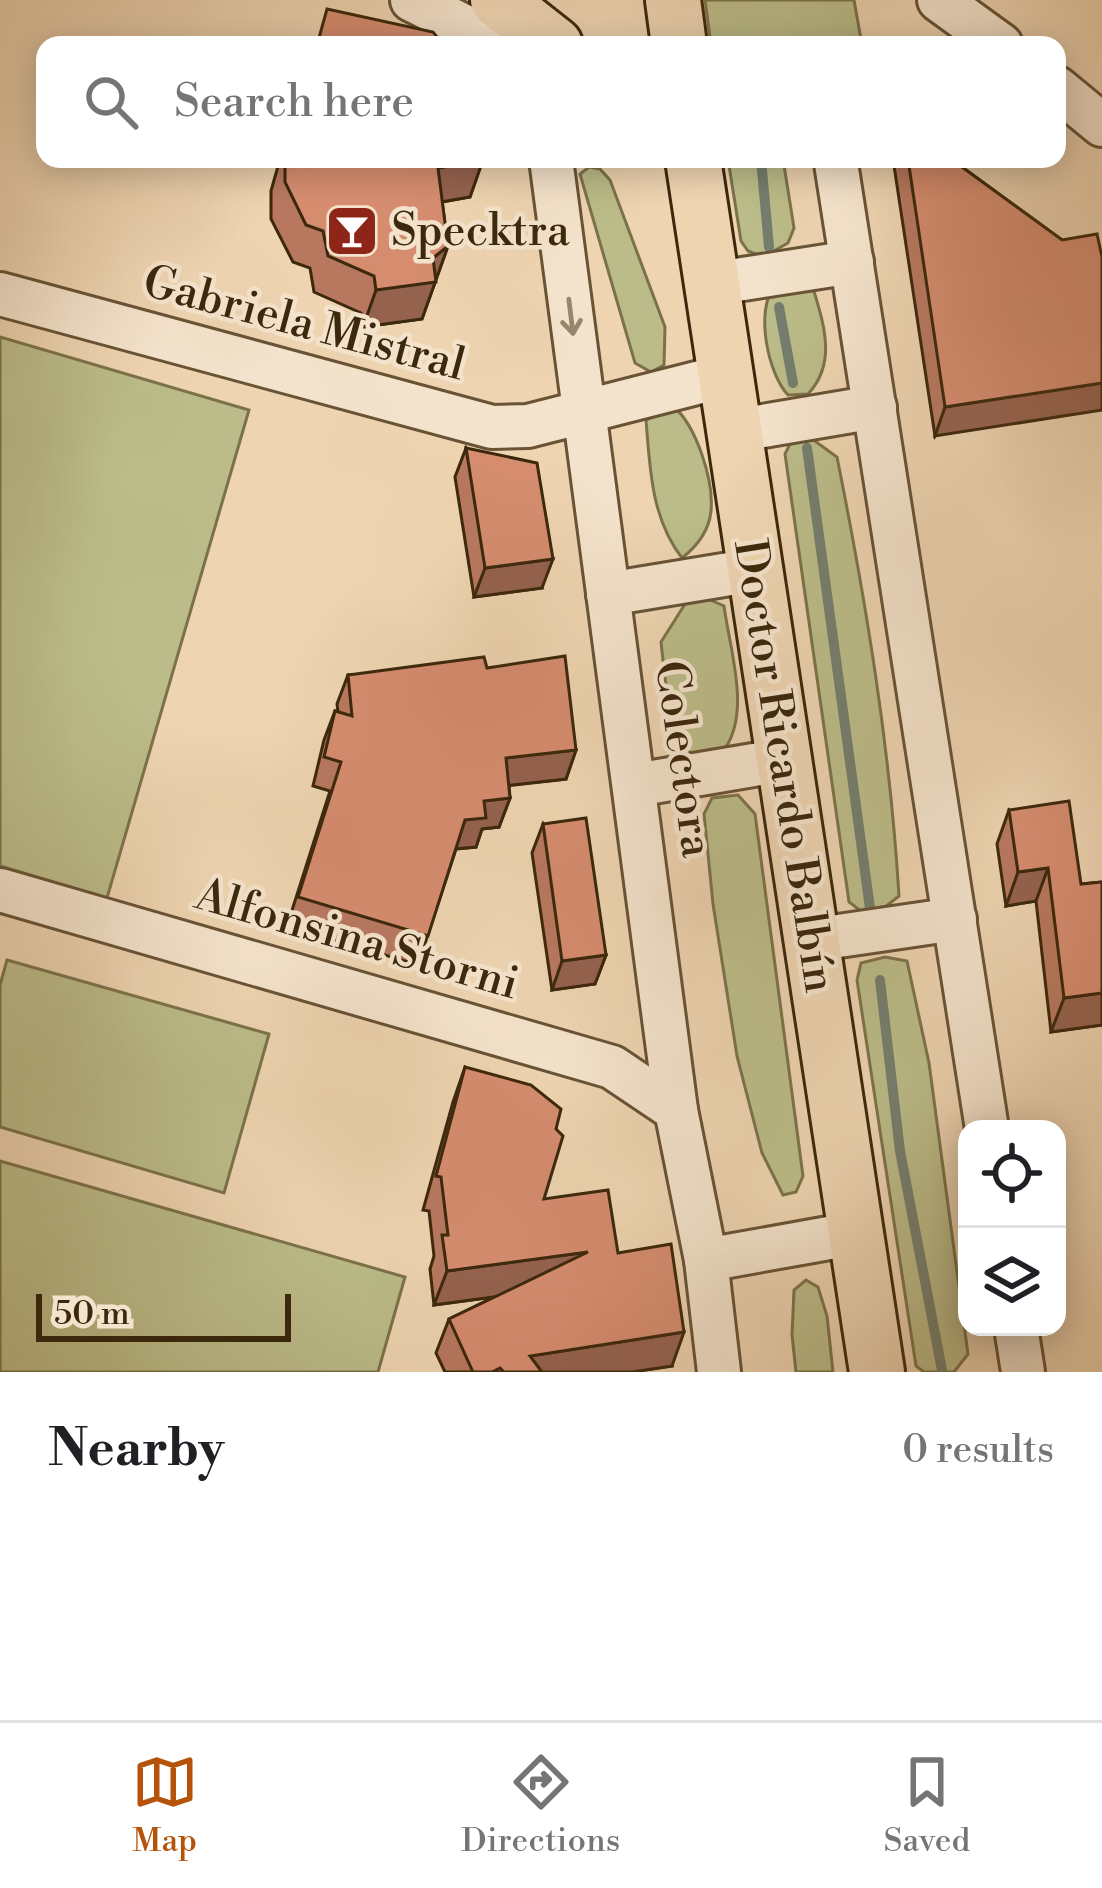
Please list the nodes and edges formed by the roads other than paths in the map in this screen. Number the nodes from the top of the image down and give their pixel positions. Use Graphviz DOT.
graph roads {
  1 [pos="412,0"];
  2 [pos="498,0"];
  3 [pos="673,0"];
  4 [pos="939,0"];
  5 [pos="478,36"];
  6 [pos="544,36"];
  7 [pos="678,36"];
  8 [pos="989,36"];
  9 [pos="1066,95"];
  10 [pos="1102,125"];
  11 [pos="552,168"];
  12 [pos="659,168"];
  13 [pos="694,168"];
  14 [pos="837,168"];
  15 [pos="702,228"];
  16 [pos="852,262"];
  17 [pos="710,284"];
  18 [pos="0,294"];
  19 [pos="724,376"];
  20 [pos="874,407"];
  21 [pos="583,411"];
  22 [pos="733,431"];
  23 [pos="754,570"];
  24 [pos="608,594"];
  25 [pos="783,760"];
  26 [pos="635,785"];
  27 [pos="0,890"];
  28 [pos="955,919"];
  29 [pos="811,940"];
  30 [pos="676,1110"];
  31 [pos="986,1120"];
  32 [pos="857,1233"];
  33 [pos="706,1260"];
  34 [pos="1017,1336"];
  35 [pos="719,1372"];
  36 [pos="877,1372"];
  37 [pos="1023,1372"];
  1 -- 5 [label="street"];
  2 -- 6 [label="main road"];
  3 -- 7 [label="main road"];
  4 -- 8 [label="street"];
  9 -- 10 [label="street"];
  11 -- 21 [label="street, Colectora, one-way"];
  12 -- 15 [label="main road"];
  13 -- 15 [label="main road, Doctor Ricardo Balbín"];
  14 -- 16 [label="street"];
  15 -- 17 [label="main road, Doctor Ricardo Balbín"];
  16 -- 17 [label="street"];
  16 -- 20 [label="street"];
  17 -- 19 [label="main road, Doctor Ricardo Balbín"];
  18 -- 21 [label="street, Gabriela Mistral"];
  19 -- 21 [label="street, Gabriela Mistral"];
  19 -- 22 [label="main road, Doctor Ricardo Balbín"];
  20 -- 22 [label="street"];
  20 -- 28 [label="street"];
  21 -- 24 [label="street, Colectora"];
  22 -- 23 [label="main road, Doctor Ricardo Balbín"];
  23 -- 24 [label="street"];
  23 -- 25 [label="main road, Doctor Ricardo Balbín"];
  24 -- 26 [label="street, Colectora"];
  25 -- 26 [label="street"];
  25 -- 29 [label="main road, Doctor Ricardo Balbín"];
  26 -- 30 [label="street, Colectora"];
  27 -- 30 [label="street, Alfonsina Storni"];
  28 -- 29 [label="street"];
  28 -- 31 [label="street"];
  29 -- 32 [label="main road, Doctor Ricardo Balbín"];
  30 -- 33 [label="street, Colectora"];
  32 -- 33 [label="street"];
  32 -- 36 [label="main road, Doctor Ricardo Balbín"];
  33 -- 35 [label="street, Colectora"];
  34 -- 37 [label="street"];
}
